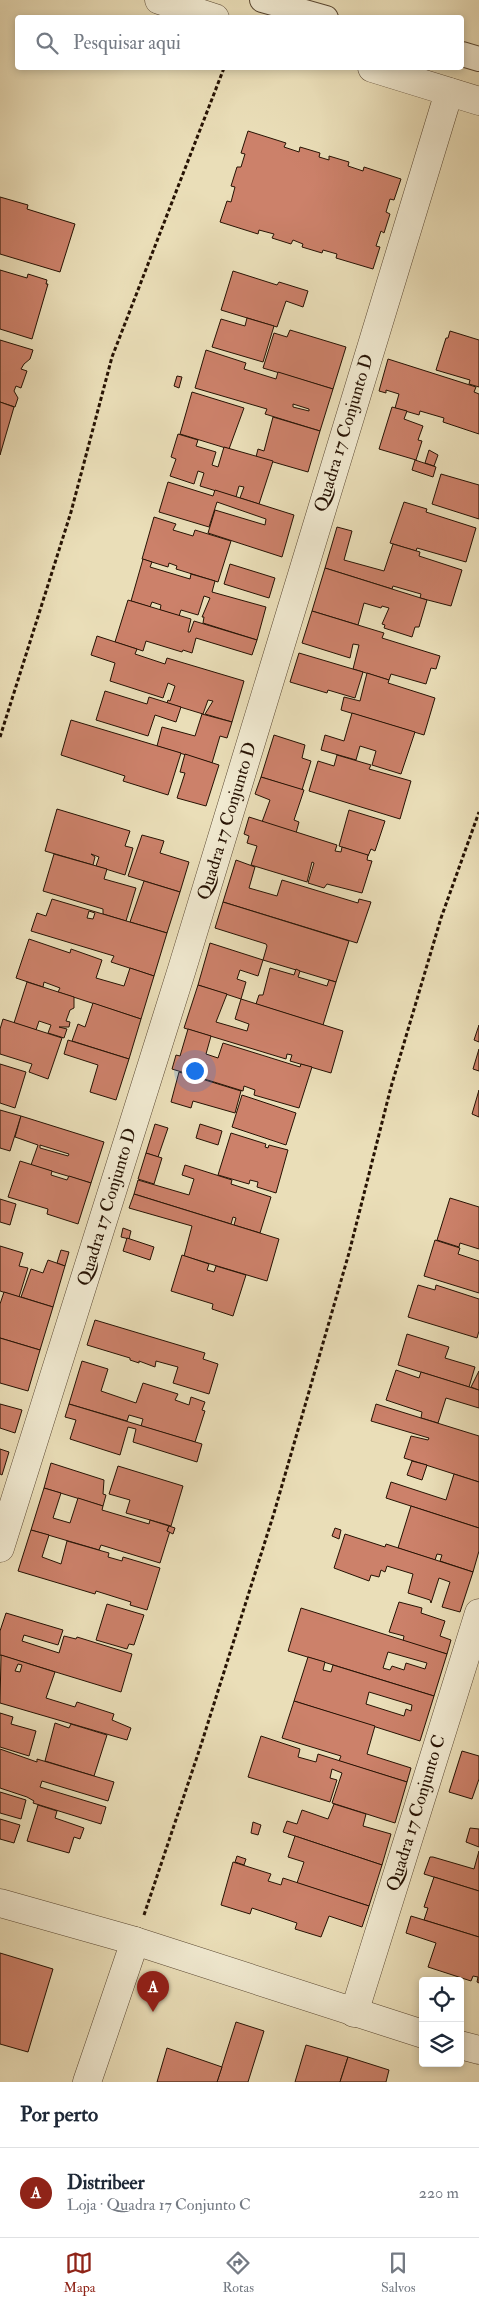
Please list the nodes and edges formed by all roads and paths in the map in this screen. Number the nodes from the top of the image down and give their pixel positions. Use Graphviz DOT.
graph roads {
  1 [pos="159,0"];
  2 [pos="262,0"];
  3 [pos="206,15"];
  4 [pos="315,15"];
  5 [pos="464,55"];
  6 [pos="479,59"];
  7 [pos="223,70"];
  8 [pos="378,70"];
  9 [pos="449,92"];
  10 [pos="479,102"];
  11 [pos="0,737"];
  12 [pos="479,812"];
  13 [pos="0,1548"];
  14 [pos="479,1613"];
  15 [pos="0,1903"];
  16 [pos="135,1942"];
  17 [pos="354,2013"];
  18 [pos="419,2033"];
  19 [pos="464,2046"];
  20 [pos="479,2050"];
  21 [pos="87,2082"];
  1 -- 3 [label="street"];
  2 -- 4 [label="street"];
  5 -- 6 [label="street"];
  7 -- 11 [label="path"];
  8 -- 9 [label="street"];
  9 -- 10 [label="street"];
  9 -- 13 [label="street, Quadra 17 Conjunto D"];
  12 -- 16 [label="path"];
  14 -- 17 [label="street, Quadra 17 Conjunto C"];
  15 -- 16 [label="street"];
  16 -- 17 [label="street"];
  16 -- 21 [label="street"];
  17 -- 18 [label="street"];
  19 -- 20 [label="street"];
}
